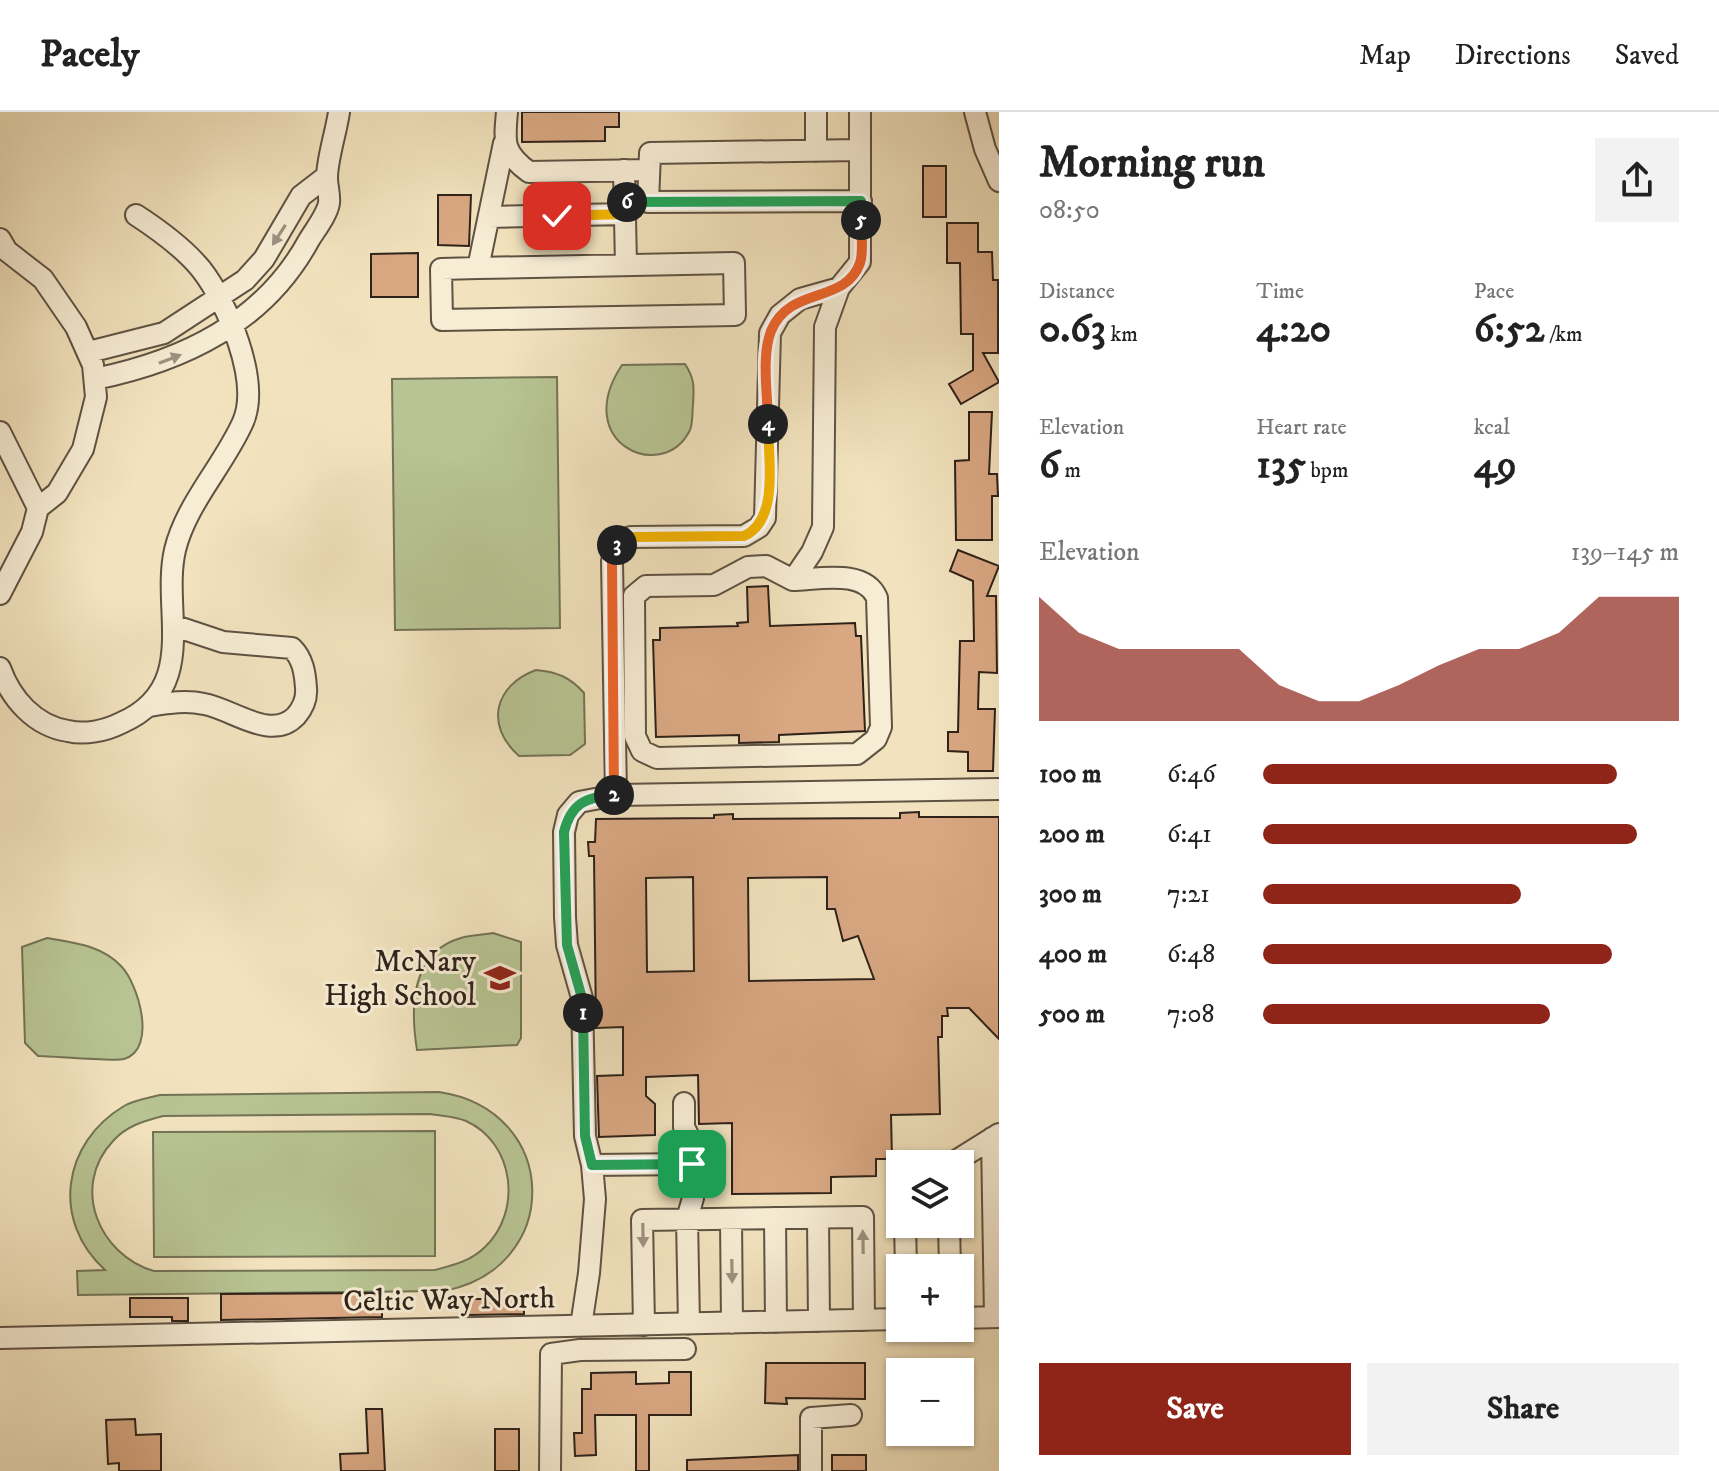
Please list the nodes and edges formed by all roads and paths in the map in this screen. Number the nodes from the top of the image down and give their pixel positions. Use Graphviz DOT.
graph roads {
  1 [pos="339,112"];
  2 [pos="507,112"];
  3 [pos="816,112"];
  4 [pos="860,112"];
  5 [pos="975,112"];
  6 [pos="504,143"];
  7 [pos="860,150"];
  8 [pos="816,151"];
  9 [pos="624,170"];
  10 [pos="649,170"];
  11 [pos="327,176"];
  12 [pos="999,181"];
  13 [pos="861,201"];
  14 [pos="648,202"];
  15 [pos="625,208"];
  16 [pos="136,215"];
  17 [pos="489,217"];
  18 [pos="2,252"];
  19 [pos="626,265"];
  20 [pos="478,268"];
  21 [pos="839,288"];
  22 [pos="217,299"];
  23 [pos="232,326"];
  24 [pos="89,352"];
  25 [pos="95,379"];
  26 [pos="0,432"];
  27 [pos="38,508"];
  28 [pos="793,580"];
  29 [pos="0,594"];
  30 [pos="175,626"];
  31 [pos="0,668"];
  32 [pos="149,706"];
  33 [pos="999,789"];
  34 [pos="616,795"];
  35 [pos="684,1103"];
  36 [pos="996,1136"];
  37 [pos="974,1150"];
  38 [pos="692,1164"];
  39 [pos="592,1165"];
  40 [pos="775,1218"];
  41 [pos="818,1218"];
  42 [pos="687,1219"];
  43 [pos="731,1219"];
  44 [pos="997,1317"];
  45 [pos="974,1318"];
  46 [pos="886,1319"];
  47 [pos="864,1320"];
  48 [pos="819,1321"];
  49 [pos="776,1322"];
  50 [pos="732,1323"];
  51 [pos="689,1324"];
  52 [pos="644,1325"];
  53 [pos="581,1326"];
  54 [pos="0,1338"];
  55 [pos="685,1349"];
  56 [pos="851,1415"];
  57 [pos="550,1471"];
  58 [pos="811,1471"];
  1 -- 11 [label="street"];
  2 -- 6 [label="street"];
  3 -- 8 [label="street"];
  4 -- 7 [label="street"];
  5 -- 12 [label="street"];
  6 -- 9 [label="street"];
  6 -- 17 [label="street"];
  7 -- 8 [label="street"];
  7 -- 13 [label="street"];
  8 -- 10 [label="street"];
  9 -- 10 [label="street"];
  9 -- 15 [label="street"];
  10 -- 14 [label="street"];
  11 -- 22 [label="street, one-way"];
  11 -- 23 [label="street"];
  13 -- 14 [label="street"];
  13 -- 21 [label="street"];
  14 -- 15 [label="street"];
  15 -- 17 [label="street"];
  15 -- 19 [label="street"];
  16 -- 22 [label="street"];
  17 -- 20 [label="street"];
  18 -- 24 [label="street"];
  19 -- 20 [label="street"];
  19 -- 20 [label="street"];
  21 -- 28 [label="street"];
  21 -- 34 [label="street"];
  22 -- 23 [label="street"];
  22 -- 24 [label="street"];
  25 -- 23 [label="street, one-way"];
  23 -- 30 [label="street"];
  24 -- 25 [label="street"];
  25 -- 27 [label="street"];
  26 -- 27 [label="street"];
  27 -- 29 [label="street"];
  28 -- 28 [label="street"];
  30 -- 32 [label="street"];
  30 -- 32 [label="street"];
  31 -- 32 [label="street"];
  33 -- 34 [label="street"];
  34 -- 39 [label="street"];
  35 -- 38 [label="street"];
  36 -- 37 [label="street"];
  36 -- 44 [label="street"];
  38 -- 39 [label="street"];
  38 -- 42 [label="street"];
  39 -- 53 [label="street"];
  40 -- 41 [label="street"];
  40 -- 43 [label="street"];
  40 -- 49 [label="street"];
  47 -- 41 [label="street, one-way"];
  41 -- 48 [label="street"];
  42 -- 43 [label="street"];
  42 -- 51 [label="street"];
  42 -- 52 [label="street, one-way"];
  43 -- 50 [label="street, one-way"];
  44 -- 45 [label="street"];
  46 -- 47 [label="street, Celtic Way North"];
  47 -- 48 [label="street, Celtic Way North"];
  48 -- 49 [label="street, Celtic Way North"];
  49 -- 50 [label="street, Celtic Way North"];
  50 -- 51 [label="street, Celtic Way North"];
  51 -- 52 [label="street, Celtic Way North"];
  52 -- 53 [label="street, Celtic Way North"];
  53 -- 54 [label="street, Celtic Way North"];
  55 -- 57 [label="street"];
  56 -- 58 [label="street"];
}
